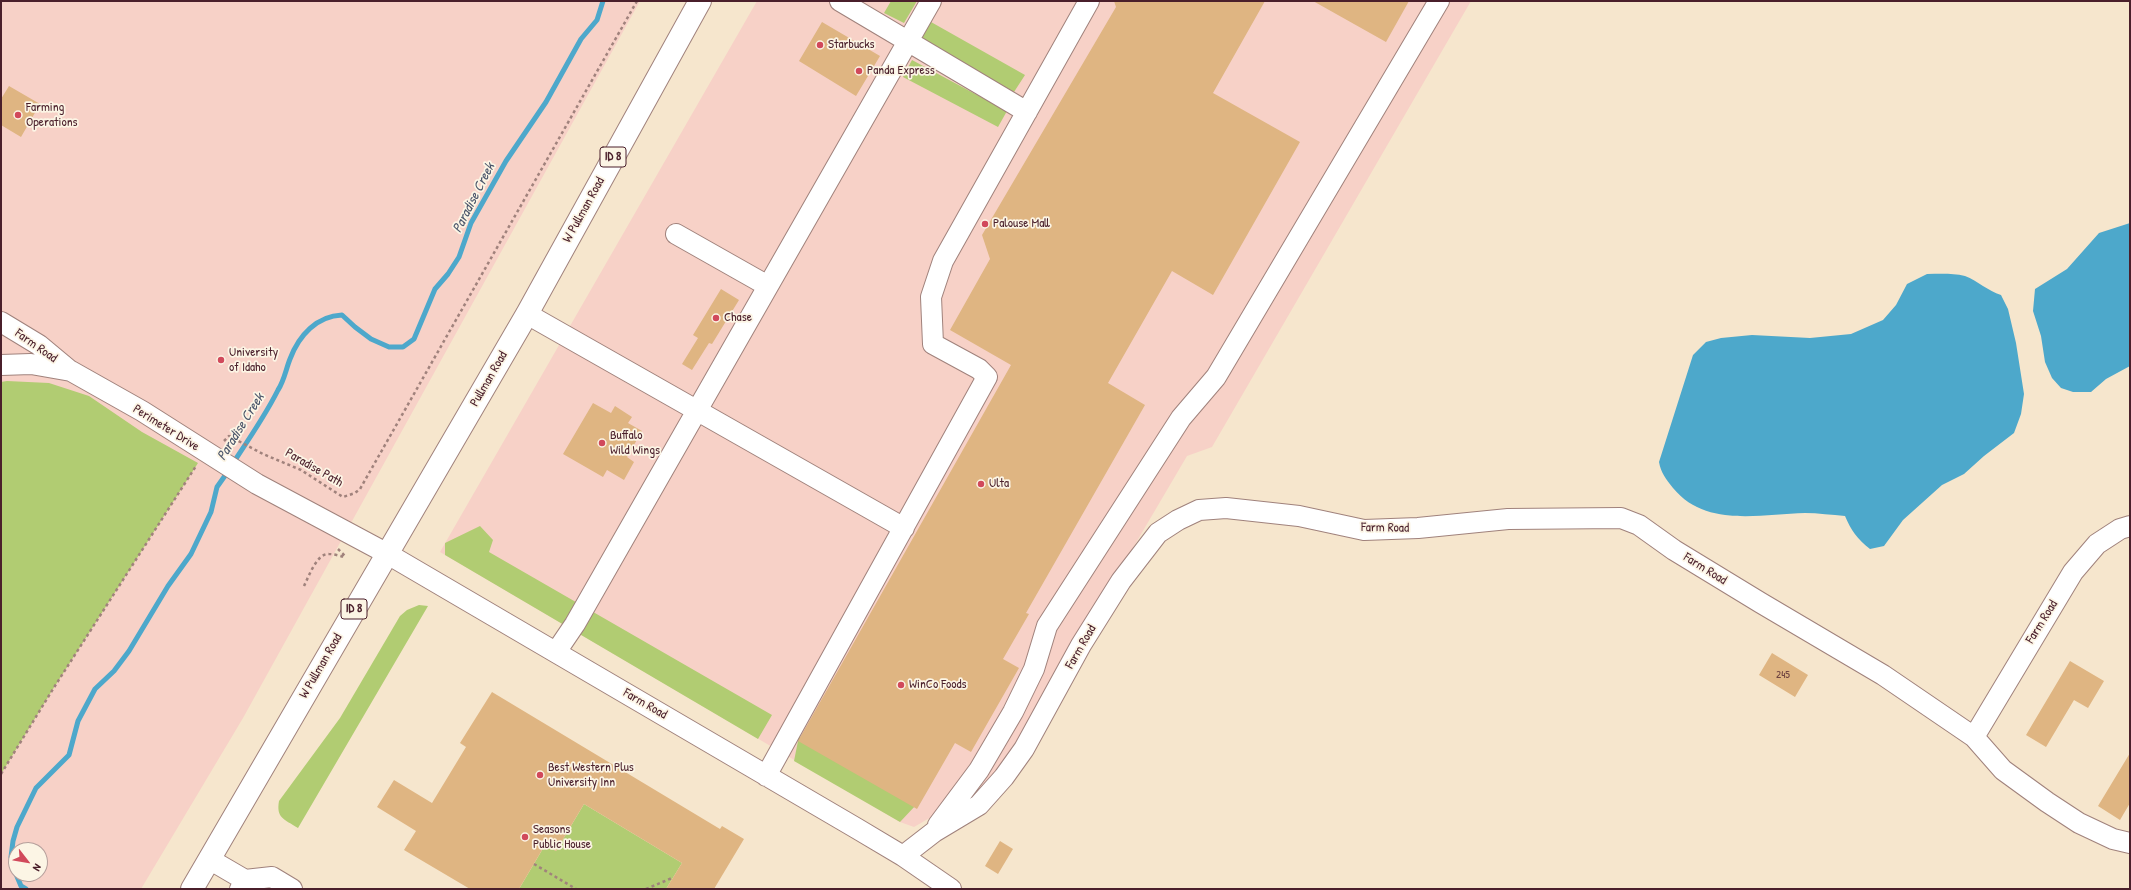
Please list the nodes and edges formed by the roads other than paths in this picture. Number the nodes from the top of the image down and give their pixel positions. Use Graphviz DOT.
graph roads {
  1 [pos="700,1"];
  2 [pos="840,1"];
  3 [pos="931,1"];
  4 [pos="1089,1"];
  5 [pos="1439,1"];
  6 [pos="907,42"];
  7 [pos="1027,112"];
  8 [pos="676,234"];
  9 [pos="768,286"];
  10 [pos="527,314"];
  11 [pos="1,322"];
  12 [pos="1,365"];
  13 [pos="71,372"];
  14 [pos="697,410"];
  15 [pos="451,444"];
  16 [pos="2130,526"];
  17 [pos="904,528"];
  18 [pos="386,552"];
  19 [pos="556,652"];
  20 [pos="1974,737"];
  21 [pos="766,776"];
  22 [pos="934,832"];
  23 [pos="2130,843"];
  24 [pos="903,856"];
  25 [pos="209,859"];
  26 [pos="243,886"];
  27 [pos="192,889"];
  28 [pos="292,889"];
  29 [pos="951,889"];
  1 -- 10 [label="main road, W Pullman Road / ID 8"];
  2 -- 6 [label="street"];
  3 -- 6 [label="street"];
  4 -- 7 [label="street"];
  5 -- 22 [label="street"];
  6 -- 7 [label="street"];
  6 -- 9 [label="street"];
  7 -- 17 [label="street"];
  8 -- 9 [label="street"];
  9 -- 14 [label="street"];
  10 -- 14 [label="street"];
  10 -- 15 [label="main road, Pullman Road / ID 8"];
  11 -- 13 [label="street, Farm Road"];
  12 -- 13 [label="street, Perimeter Drive"];
  13 -- 18 [label="street, Perimeter Drive"];
  14 -- 17 [label="street"];
  14 -- 19 [label="street"];
  15 -- 18 [label="main road, W Pullman Road / ID 8"];
  16 -- 20 [label="street, Farm Road"];
  17 -- 21 [label="street"];
  18 -- 19 [label="street, Farm Road"];
  18 -- 25 [label="main road, W Pullman Road / ID 8"];
  19 -- 21 [label="street, Farm Road"];
  20 -- 22 [label="street, Farm Road"];
  20 -- 23 [label="street, Farm Road"];
  21 -- 24 [label="street, Farm Road"];
  22 -- 24 [label="street, Farm Road"];
  24 -- 29 [label="street, Farm Road"];
  25 -- 26 [label="street"];
  25 -- 27 [label="main road, W Pullman Road / ID 8"];
  26 -- 28 [label="street"];
}
